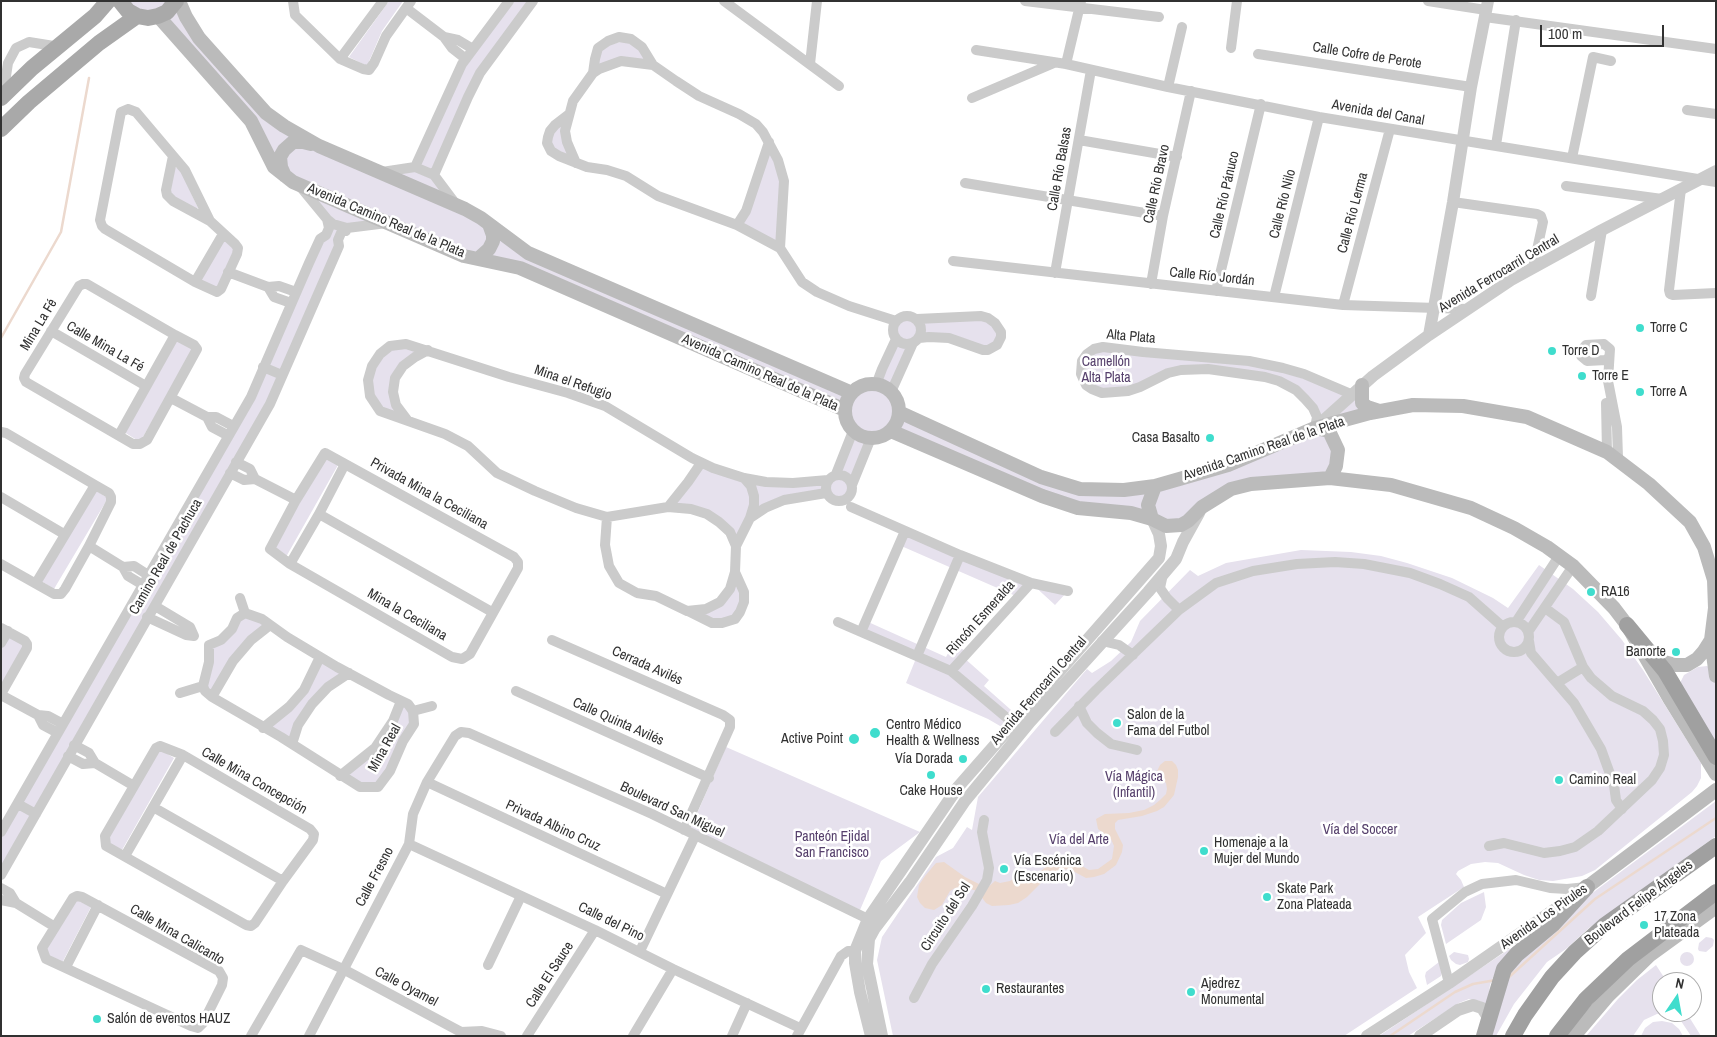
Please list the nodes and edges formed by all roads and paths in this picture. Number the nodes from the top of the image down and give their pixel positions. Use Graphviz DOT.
graph roads {
  1 [pos="108,1"];
  2 [pos="120,1"];
  3 [pos="178,1"];
  4 [pos="293,1"];
  5 [pos="383,1"];
  6 [pos="509,1"];
  7 [pos="533,1"];
  8 [pos="724,1"];
  9 [pos="817,1"];
  10 [pos="1025,1"];
  11 [pos="1237,1"];
  12 [pos="1428,1"];
  13 [pos="1080,4"];
  14 [pos="409,5"];
  15 [pos="1486,9"];
  16 [pos="138,16"];
  17 [pos="158,16"];
  18 [pos="1159,17"];
  19 [pos="1516,20"];
  20 [pos="1182,27"];
  21 [pos="444,37"];
  22 [pos="60,47"];
  23 [pos="1231,48"];
  24 [pos="473,49"];
  25 [pos="1716,49"];
  26 [pos="976,50"];
  27 [pos="1258,54"];
  28 [pos="340,59"];
  29 [pos="466,59"];
  30 [pos="1611,62"];
  31 [pos="1055,63"];
  32 [pos="653,64"];
  33 [pos="810,64"];
  34 [pos="1066,64"];
  35 [pos="32,68"];
  36 [pos="1091,70"];
  37 [pos="4,72"];
  38 [pos="593,73"];
  39 [pos="839,86"];
  40 [pos="1168,87"];
  41 [pos="1471,87"];
  42 [pos="1191,91"];
  43 [pos="2,97"];
  44 [pos="972,98"];
  45 [pos="1261,104"];
  46 [pos="1687,110"];
  47 [pos="1716,114"];
  48 [pos="568,115"];
  49 [pos="1319,117"];
  50 [pos="1,129"];
  51 [pos="1390,129"];
  52 [pos="1079,140"];
  53 [pos="1463,141"];
  54 [pos="769,142"];
  55 [pos="320,146"];
  56 [pos="1496,146"];
  57 [pos="173,156"];
  58 [pos="1177,157"];
  59 [pos="1572,158"];
  60 [pos="576,163"];
  61 [pos="416,166"];
  62 [pos="1716,171"];
  63 [pos="382,172"];
  64 [pos="434,173"];
  65 [pos="286,177"];
  66 [pos="1698,179"];
  67 [pos="1716,182"];
  68 [pos="965,183"];
  69 [pos="299,185"];
  70 [pos="1566,186"];
  71 [pos="1681,189"];
  72 [pos="1662,199"];
  73 [pos="1068,200"];
  74 [pos="1453,202"];
  75 [pos="455,204"];
  76 [pos="1164,216"];
  77 [pos="327,219"];
  78 [pos="210,222"];
  79 [pos="388,223"];
  80 [pos="489,224"];
  81 [pos="737,226"];
  82 [pos="347,228"];
  83 [pos="1602,230"];
  84 [pos="223,234"];
  85 [pos="780,248"];
  86 [pos="478,258"];
  87 [pos="953,261"];
  88 [pos="1533,268"];
  89 [pos="228,272"];
  90 [pos="1055,273"];
  91 [pos="195,282"];
  92 [pos="1151,284"];
  93 [pos="268,287"];
  94 [pos="1216,291"];
  95 [pos="296,292"];
  96 [pos="1716,293"];
  97 [pos="1591,296"];
  98 [pos="1274,297"];
  99 [pos="291,303"];
  100 [pos="1343,305"];
  101 [pos="1433,309"];
  102 [pos="1468,309"];
  103 [pos="917,319"];
  104 [pos="896,321"];
  105 [pos="51,332"];
  106 [pos="175,335"];
  107 [pos="1429,335"];
  108 [pos="896,339"];
  109 [pos="916,341"];
  110 [pos="428,350"];
  111 [pos="1166,355"];
  112 [pos="1606,358"];
  113 [pos="263,367"];
  114 [pos="1168,373"];
  115 [pos="1304,374"];
  116 [pos="282,375"];
  117 [pos="876,385"];
  118 [pos="1362,385"];
  119 [pos="146,386"];
  120 [pos="1296,390"];
  121 [pos="891,392"];
  122 [pos="852,393"];
  123 [pos="1352,394"];
  124 [pos="170,398"];
  125 [pos="845,410"];
  126 [pos="1380,411"];
  127 [pos="899,412"];
  128 [pos="408,422"];
  129 [pos="1315,428"];
  130 [pos="230,431"];
  131 [pos="853,431"];
  132 [pos="891,431"];
  133 [pos="1,432"];
  134 [pos="119,435"];
  135 [pos="871,438"];
  136 [pos="325,453"];
  137 [pos="1612,455"];
  138 [pos="236,462"];
  139 [pos="701,463"];
  140 [pos="345,464"];
  141 [pos="230,473"];
  142 [pos="832,477"];
  143 [pos="744,478"];
  144 [pos="1330,478"];
  145 [pos="255,479"];
  146 [pos="95,485"];
  147 [pos="852,485"];
  148 [pos="1155,486"];
  149 [pos="826,493"];
  150 [pos="1,497"];
  151 [pos="296,500"];
  152 [pos="668,507"];
  153 [pos="851,507"];
  154 [pos="1202,508"];
  155 [pos="319,514"];
  156 [pos="607,516"];
  157 [pos="750,518"];
  158 [pos="1152,519"];
  159 [pos="906,531"];
  160 [pos="64,534"];
  161 [pos="89,546"];
  162 [pos="736,546"];
  163 [pos="960,554"];
  164 [pos="1558,556"];
  165 [pos="518,562"];
  166 [pos="1,564"];
  167 [pos="290,564"];
  168 [pos="1573,566"];
  169 [pos="123,567"];
  170 [pos="736,572"];
  171 [pos="148,574"];
  172 [pos="1164,574"];
  173 [pos="36,583"];
  174 [pos="1031,583"];
  175 [pos="143,585"];
  176 [pos="1068,591"];
  177 [pos="240,598"];
  178 [pos="155,606"];
  179 [pos="1545,608"];
  180 [pos="1179,610"];
  181 [pos="687,611"];
  182 [pos="245,612"];
  183 [pos="492,612"];
  184 [pos="147,618"];
  185 [pos="838,622"];
  186 [pos="1516,622"];
  187 [pos="270,625"];
  188 [pos="1628,626"];
  189 [pos="1503,627"];
  190 [pos="5,629"];
  191 [pos="861,632"];
  192 [pos="194,636"];
  193 [pos="1528,636"];
  194 [pos="552,640"];
  195 [pos="1710,640"];
  196 [pos="1102,641"];
  197 [pos="1,643"];
  198 [pos="209,645"];
  199 [pos="104,654"];
  200 [pos="1133,655"];
  201 [pos="917,656"];
  202 [pos="320,657"];
  203 [pos="1656,660"];
  204 [pos="120,664"];
  205 [pos="1583,667"];
  206 [pos="951,671"];
  207 [pos="349,673"];
  208 [pos="1716,676"];
  209 [pos="1557,683"];
  210 [pos="203,686"];
  211 [pos="516,691"];
  212 [pos="180,693"];
  213 [pos="1,695"];
  214 [pos="212,697"];
  215 [pos="402,701"];
  216 [pos="432,706"];
  217 [pos="1079,706"];
  218 [pos="414,712"];
  219 [pos="38,715"];
  220 [pos="1013,723"];
  221 [pos="63,724"];
  222 [pos="263,728"];
  223 [pos="461,732"];
  224 [pos="1055,732"];
  225 [pos="58,733"];
  226 [pos="292,744"];
  227 [pos="74,745"];
  228 [pos="1137,750"];
  229 [pos="182,755"];
  230 [pos="68,756"];
  231 [pos="95,763"];
  232 [pos="1714,765"];
  233 [pos="340,776"];
  234 [pos="709,778"];
  235 [pos="427,782"];
  236 [pos="134,786"];
  237 [pos="1716,790"];
  238 [pos="1701,800"];
  239 [pos="18,804"];
  240 [pos="153,806"];
  241 [pos="1622,810"];
  242 [pos="36,814"];
  243 [pos="984,820"];
  244 [pos="684,830"];
  245 [pos="1,832"];
  246 [pos="695,836"];
  247 [pos="409,844"];
  248 [pos="1489,846"];
  249 [pos="1716,846"];
  250 [pos="125,856"];
  251 [pos="1,875"];
  252 [pos="283,881"];
  253 [pos="1587,887"];
  254 [pos="1,888"];
  255 [pos="1716,892"];
  256 [pos="667,894"];
  257 [pos="521,896"];
  258 [pos="1,900"];
  259 [pos="16,903"];
  260 [pos="98,905"];
  261 [pos="1716,907"];
  262 [pos="868,919"];
  263 [pos="54,927"];
  264 [pos="595,930"];
  265 [pos="640,951"];
  266 [pos="855,951"];
  267 [pos="488,965"];
  268 [pos="66,967"];
  269 [pos="343,969"];
  270 [pos="674,969"];
  271 [pos="1449,983"];
  272 [pos="914,998"];
  273 [pos="747,1003"];
  274 [pos="869,1003"];
  275 [pos="1489,1019"];
  276 [pos="461,1032"];
  277 [pos="798,1032"];
  278 [pos="251,1036"];
  279 [pos="309,1036"];
  280 [pos="450,1036"];
  281 [pos="501,1036"];
  282 [pos="527,1036"];
  283 [pos="633,1036"];
  284 [pos="732,1036"];
  285 [pos="872,1036"];
  286 [pos="882,1036"];
  287 [pos="1367,1036"];
  288 [pos="1420,1036"];
  289 [pos="1484,1036"];
  290 [pos="1513,1036"];
  291 [pos="1557,1036"];
  292 [pos="1574,1036"];
  1 -- 22 [label="main road"];
  2 -- 16 [label="main road"];
  3 -- 17 [label="main road"];
  3 -- 55 [label="main road, Avenida Camino Real de la Plata"];
  4 -- 28 [label="street"];
  5 -- 28 [label="street"];
  6 -- 24 [label="street"];
  7 -- 64 [label="street"];
  8 -- 33 [label="street"];
  9 -- 33 [label="street"];
  10 -- 13 [label="street"];
  11 -- 23 [label="street"];
  12 -- 15 [label="street"];
  13 -- 18 [label="street"];
  13 -- 34 [label="street"];
  14 -- 21 [label="street"];
  14 -- 28 [label="street"];
  15 -- 19 [label="street"];
  15 -- 41 [label="street"];
  16 -- 17 [label="main road"];
  16 -- 50 [label="main road"];
  17 -- 65 [label="main road, Avenida Camino Real de la Plata"];
  19 -- 25 [label="street"];
  19 -- 56 [label="street"];
  20 -- 40 [label="street"];
  21 -- 24 [label="street"];
  21 -- 29 [label="street"];
  22 -- 35 [label="main road"];
  22 -- 37 [label="street"];
  24 -- 29 [label="street"];
  26 -- 31 [label="street, Avenida del Canal"];
  27 -- 41 [label="street, Calle Cofre de Perote"];
  29 -- 61 [label="street"];
  30 -- 59 [label="street"];
  31 -- 34 [label="street, Avenida del Canal"];
  31 -- 44 [label="street, Avenida del Canal"];
  32 -- 38 [label="street"];
  32 -- 38 [label="street"];
  32 -- 54 [label="street"];
  33 -- 39 [label="street"];
  34 -- 36 [label="street, Avenida del Canal"];
  35 -- 37 [label="street"];
  35 -- 43 [label="main road"];
  36 -- 40 [label="street, Avenida del Canal"];
  36 -- 52 [label="street, Calle Río Balsas"];
  37 -- 43 [label="street"];
  38 -- 48 [label="street"];
  40 -- 42 [label="street, Avenida del Canal"];
  41 -- 53 [label="street"];
  42 -- 45 [label="street, Avenida del Canal"];
  42 -- 58 [label="street, Calle Río Bravo"];
  45 -- 49 [label="street, Avenida del Canal"];
  45 -- 94 [label="street, Calle Río Pánuco"];
  46 -- 47 [label="street"];
  48 -- 60 [label="street"];
  48 -- 60 [label="street"];
  49 -- 51 [label="street, Avenida del Canal"];
  49 -- 98 [label="street, Calle Río Nilo"];
  51 -- 53 [label="street, Avenida del Canal"];
  51 -- 100 [label="street, Calle Río Lerma"];
  52 -- 58 [label="street"];
  52 -- 73 [label="street, Calle Río Balsas"];
  53 -- 56 [label="street, Avenida del Canal"];
  53 -- 74 [label="street"];
  54 -- 81 [label="street"];
  54 -- 85 [label="street"];
  55 -- 63 [label="main road, Avenida Camino Real de la Plata"];
  55 -- 65 [label="main road"];
  56 -- 59 [label="street, Avenida del Canal"];
  57 -- 78 [label="street"];
  57 -- 78 [label="street"];
  57 -- 91 [label="street"];
  58 -- 76 [label="street, Calle Río Bravo"];
  59 -- 66 [label="street, Avenida del Canal"];
  60 -- 81 [label="street"];
  61 -- 63 [label="street"];
  61 -- 64 [label="street"];
  62 -- 66 [label="street, Avenida Ferrocarril Central"];
  63 -- 75 [label="main road, Avenida Camino Real de la Plata"];
  64 -- 75 [label="street"];
  65 -- 69 [label="main road, Avenida Camino Real de la Plata"];
  66 -- 67 [label="street, Avenida del Canal"];
  66 -- 71 [label="street, Avenida Ferrocarril Central"];
  68 -- 73 [label="street"];
  69 -- 77 [label="street"];
  69 -- 79 [label="main road, Avenida Camino Real de la Plata"];
  70 -- 72 [label="street"];
  71 -- 72 [label="street, Avenida Ferrocarril Central"];
  71 -- 96 [label="street"];
  72 -- 83 [label="street, Avenida Ferrocarril Central"];
  73 -- 76 [label="street"];
  73 -- 90 [label="street, Calle Río Balsas"];
  74 -- 88 [label="street"];
  74 -- 101 [label="street"];
  75 -- 80 [label="main road, Avenida Camino Real de la Plata"];
  76 -- 92 [label="street, Calle Río Bravo"];
  77 -- 82 [label="street"];
  77 -- 95 [label="street, Camino Real de Pachuca"];
  78 -- 84 [label="street"];
  79 -- 82 [label="street"];
  79 -- 86 [label="main road, Avenida Camino Real de la Plata"];
  80 -- 86 [label="main road"];
  80 -- 122 [label="main road, Avenida Camino Real de la Plata"];
  81 -- 85 [label="street"];
  82 -- 116 [label="street, Camino Real de Pachuca"];
  83 -- 88 [label="street, Avenida Ferrocarril Central"];
  83 -- 97 [label="street"];
  84 -- 89 [label="street"];
  84 -- 91 [label="street"];
  85 -- 104 [label="street"];
  86 -- 125 [label="main road, Avenida Camino Real de la Plata"];
  87 -- 90 [label="street, Calle Río Jordán"];
  88 -- 102 [label="street, Avenida Ferrocarril Central"];
  89 -- 91 [label="street"];
  89 -- 93 [label="street"];
  90 -- 92 [label="street, Calle Río Jordán"];
  92 -- 94 [label="street, Calle Río Jordán"];
  93 -- 95 [label="street"];
  93 -- 99 [label="street"];
  94 -- 98 [label="street, Calle Río Jordán"];
  95 -- 99 [label="street, Camino Real de Pachuca"];
  98 -- 100 [label="street, Calle Río Jordán"];
  99 -- 113 [label="street, Camino Real de Pachuca"];
  100 -- 101 [label="street, Calle Río Jordán"];
  101 -- 102 [label="street, Calle Río Jordán"];
  101 -- 107 [label="street"];
  102 -- 107 [label="street, Avenida Ferrocarril Central"];
  103 -- 104 [label="street"];
  103 -- 109 [label="street"];
  103 -- 109 [label="street"];
  104 -- 108 [label="street"];
  105 -- 106 [label="street, Mina La Fé"];
  105 -- 119 [label="street, Calle Mina La Fé"];
  105 -- 134 [label="street, Mina La Fé"];
  106 -- 119 [label="street"];
  106 -- 124 [label="street, Mina La Fé"];
  107 -- 118 [label="street, Avenida Ferrocarril Central"];
  108 -- 109 [label="street"];
  108 -- 117 [label="street"];
  109 -- 121 [label="street"];
  110 -- 128 [label="street"];
  110 -- 128 [label="street, Mina el Refugio"];
  110 -- 139 [label="street, Mina el Refugio"];
  111 -- 114 [label="street"];
  111 -- 114 [label="street, Alta Plata"];
  111 -- 115 [label="street, Alta Plata"];
  112 -- 137 [label="street"];
  113 -- 116 [label="street"];
  113 -- 130 [label="street, Camino Real de Pachuca"];
  114 -- 120 [label="street, Alta Plata"];
  115 -- 120 [label="street"];
  115 -- 123 [label="street, Alta Plata"];
  116 -- 138 [label="street, Camino Real de Pachuca"];
  117 -- 121 [label="main road"];
  117 -- 122 [label="main road"];
  118 -- 123 [label="street, Avenida Ferrocarril Central"];
  118 -- 126 [label="main road"];
  119 -- 134 [label="street"];
  120 -- 129 [label="street, Alta Plata"];
  121 -- 127 [label="main road"];
  122 -- 125 [label="main road"];
  123 -- 129 [label="street, Avenida Ferrocarril Central"];
  124 -- 130 [label="street"];
  124 -- 134 [label="street, Mina La Fé"];
  125 -- 131 [label="main road"];
  126 -- 129 [label="main road, Avenida Camino Real de la Plata"];
  126 -- 137 [label="main road, Avenida Camino Real de la Plata"];
  127 -- 132 [label="main road"];
  127 -- 148 [label="main road, Avenida Camino Real de la Plata"];
  128 -- 156 [label="street, Mina el Refugio"];
  129 -- 144 [label="main road"];
  129 -- 148 [label="main road, Avenida Camino Real de la Plata"];
  130 -- 171 [label="street, Camino Real de Pachuca"];
  131 -- 135 [label="main road"];
  131 -- 142 [label="street"];
  132 -- 135 [label="main road"];
  132 -- 158 [label="main road, Avenida Camino Real de la Plata"];
  133 -- 146 [label="street"];
  135 -- 147 [label="street"];
  136 -- 140 [label="street, Privada Mina la Ceciliana"];
  136 -- 151 [label="street, Mina la Ceciliana"];
  137 -- 195 [label="main road, Avenida Camino Real de la Plata"];
  138 -- 141 [label="street, Camino Real de Pachuca"];
  138 -- 145 [label="street"];
  139 -- 143 [label="street, Mina el Refugio"];
  139 -- 152 [label="street"];
  140 -- 155 [label="street"];
  140 -- 165 [label="street, Privada Mina la Ceciliana"];
  141 -- 145 [label="street"];
  141 -- 178 [label="street, Camino Real de Pachuca"];
  142 -- 143 [label="street, Mina el Refugio"];
  142 -- 147 [label="street"];
  142 -- 149 [label="street"];
  143 -- 157 [label="street"];
  144 -- 154 [label="main road, Avenida Camino Real de la Plata"];
  144 -- 164 [label="main road, Avenida Camino Real de la Plata"];
  145 -- 151 [label="street"];
  146 -- 160 [label="street"];
  146 -- 161 [label="street"];
  147 -- 149 [label="street"];
  148 -- 158 [label="main road"];
  149 -- 157 [label="street"];
  150 -- 160 [label="street"];
  151 -- 167 [label="street, Mina la Ceciliana"];
  152 -- 156 [label="street, Mina el Refugio"];
  152 -- 162 [label="street, Mina el Refugio"];
  153 -- 159 [label="street, Rincón Esmeralda"];
  154 -- 158 [label="main road, Avenida Camino Real de la Plata"];
  154 -- 172 [label="street, Avenida Ferrocarril Central"];
  155 -- 167 [label="street"];
  155 -- 183 [label="street"];
  156 -- 181 [label="street"];
  157 -- 162 [label="street"];
  158 -- 220 [label="street, Avenida Ferrocarril Central"];
  159 -- 163 [label="street, Rincón Esmeralda"];
  159 -- 191 [label="street"];
  160 -- 173 [label="street"];
  161 -- 169 [label="street"];
  161 -- 173 [label="street"];
  162 -- 170 [label="street"];
  163 -- 174 [label="street, Rincón Esmeralda"];
  163 -- 201 [label="street"];
  164 -- 168 [label="main road, Avenida Camino Real de la Plata"];
  164 -- 186 [label="street"];
  165 -- 183 [label="street, Mina la Ceciliana"];
  166 -- 173 [label="street"];
  167 -- 183 [label="street, Mina la Ceciliana"];
  168 -- 179 [label="street"];
  168 -- 188 [label="main road, Avenida Camino Real de la Plata"];
  169 -- 171 [label="street"];
  169 -- 175 [label="street"];
  170 -- 181 [label="street"];
  170 -- 181 [label="street"];
  171 -- 175 [label="street, Camino Real de Pachuca"];
  172 -- 180 [label="street"];
  172 -- 196 [label="street, Avenida Ferrocarril Central"];
  174 -- 176 [label="street, Rincón Esmeralda"];
  174 -- 206 [label="street, Rincón Esmeralda"];
  175 -- 199 [label="street, Camino Real de Pachuca"];
  177 -- 182 [label="street"];
  178 -- 184 [label="street, Camino Real de Pachuca"];
  178 -- 192 [label="street"];
  179 -- 193 [label="street"];
  179 -- 205 [label="street"];
  180 -- 189 [label="street"];
  180 -- 200 [label="street"];
  182 -- 187 [label="street, Mina Real"];
  182 -- 198 [label="street"];
  184 -- 192 [label="street"];
  184 -- 204 [label="street, Camino Real de Pachuca"];
  185 -- 191 [label="street, Rincón Esmeralda"];
  186 -- 189 [label="street"];
  186 -- 193 [label="street"];
  187 -- 202 [label="street, Mina Real"];
  187 -- 214 [label="street"];
  188 -- 203 [label="highway"];
  188 -- 232 [label="main road, Avenida Camino Real de la Plata"];
  189 -- 193 [label="street"];
  190 -- 197 [label="street"];
  190 -- 213 [label="street"];
  191 -- 201 [label="street, Rincón Esmeralda"];
  192 -- 198 [label="street"];
  193 -- 209 [label="street"];
  194 -- 234 [label="street, Cerrada Avilés"];
  195 -- 203 [label="main road"];
  195 -- 208 [label="main road, Avenida Camino Real de la Plata"];
  196 -- 200 [label="street"];
  196 -- 274 [label="street, Avenida Ferrocarril Central"];
  198 -- 210 [label="street"];
  199 -- 204 [label="street"];
  199 -- 221 [label="street, Camino Real de Pachuca"];
  200 -- 217 [label="street"];
  201 -- 206 [label="street, Rincón Esmeralda"];
  202 -- 207 [label="street, Mina Real"];
  202 -- 222 [label="street"];
  203 -- 232 [label="highway"];
  204 -- 227 [label="street, Camino Real de Pachuca"];
  205 -- 209 [label="street"];
  205 -- 241 [label="street"];
  206 -- 220 [label="street, Rincón Esmeralda"];
  207 -- 215 [label="street, Mina Real"];
  207 -- 226 [label="street"];
  209 -- 241 [label="street"];
  210 -- 212 [label="street"];
  210 -- 214 [label="street, Mina Real"];
  211 -- 234 [label="street, Calle Quinta Avilés"];
  213 -- 219 [label="street"];
  214 -- 222 [label="street, Mina Real"];
  215 -- 218 [label="street, Mina Real"];
  215 -- 233 [label="street, Mina Real"];
  216 -- 218 [label="street, Mina Real"];
  217 -- 224 [label="street"];
  217 -- 228 [label="street"];
  218 -- 233 [label="street, Mina Real"];
  219 -- 221 [label="street"];
  219 -- 225 [label="street"];
  220 -- 262 [label="street, Avenida Ferrocarril Central"];
  221 -- 225 [label="street, Camino Real de Pachuca"];
  222 -- 226 [label="street, Mina Real"];
  223 -- 235 [label="street, Calle Fresno"];
  223 -- 244 [label="street, Boulevard San Miguel"];
  225 -- 239 [label="street, Camino Real de Pachuca"];
  226 -- 233 [label="street, Mina Real"];
  227 -- 230 [label="street, Camino Real de Pachuca"];
  227 -- 231 [label="street"];
  229 -- 236 [label="street, Calle Mina Concepción"];
  229 -- 240 [label="street, Calle Mina Concepción"];
  229 -- 252 [label="street, Calle Mina Concepción"];
  230 -- 231 [label="street"];
  230 -- 242 [label="street, Camino Real de Pachuca"];
  231 -- 236 [label="street"];
  232 -- 238 [label="main road"];
  234 -- 244 [label="street"];
  235 -- 247 [label="street, Calle Fresno"];
  235 -- 256 [label="street, Privada Albino Cruz"];
  236 -- 250 [label="street, Calle Mina Concepción"];
  237 -- 238 [label="main road, Avenida Los Pirules"];
  238 -- 253 [label="main road, Avenida Los Pirules"];
  239 -- 242 [label="street"];
  239 -- 245 [label="street, Camino Real de Pachuca"];
  240 -- 250 [label="street, Calle Mina Concepción"];
  240 -- 252 [label="street"];
  241 -- 248 [label="street"];
  242 -- 251 [label="street, Camino Real de Pachuca"];
  243 -- 272 [label="street, Circuito del Sol"];
  244 -- 246 [label="street, Boulevard San Miguel"];
  246 -- 256 [label="street"];
  246 -- 262 [label="street, Boulevard San Miguel"];
  247 -- 257 [label="street, Calle del Pino"];
  247 -- 269 [label="street, Calle Fresno"];
  249 -- 290 [label="highway, Boulevard Felipe Ángeles"];
  250 -- 252 [label="street, Calle Mina Concepción"];
  253 -- 271 [label="street, Avenida Los Pirules"];
  253 -- 271 [label="street"];
  253 -- 275 [label="main road"];
  254 -- 259 [label="street"];
  255 -- 291 [label="highway"];
  256 -- 265 [label="street"];
  257 -- 264 [label="street, Calle del Pino"];
  257 -- 267 [label="street"];
  258 -- 259 [label="street"];
  259 -- 263 [label="street"];
  260 -- 263 [label="street, Calle Mina Calicanto"];
  260 -- 268 [label="street"];
  260 -- 268 [label="street, Calle Mina Calicanto"];
  261 -- 292 [label="main road"];
  262 -- 266 [label="street, Avenida Ferrocarril Central"];
  263 -- 268 [label="street, Calle Mina Calicanto"];
  264 -- 265 [label="street, Calle del Pino"];
  264 -- 282 [label="street, Calle El Sauce"];
  265 -- 270 [label="street, Calle del Pino"];
  266 -- 274 [label="street, Avenida Ferrocarril Central"];
  266 -- 277 [label="street"];
  269 -- 276 [label="street, Calle Oyamel"];
  269 -- 278 [label="street, Calle Oyamel"];
  269 -- 279 [label="street, Calle Fresno"];
  270 -- 273 [label="street, Calle del Pino"];
  270 -- 283 [label="street"];
  271 -- 287 [label="street, Avenida Los Pirules"];
  273 -- 277 [label="street, Calle del Pino"];
  273 -- 284 [label="street"];
  274 -- 285 [label="street, Avenida Ferrocarril Central"];
  274 -- 286 [label="street, Avenida Ferrocarril Central"];
  275 -- 288 [label="street"];
  275 -- 289 [label="main road"];
  276 -- 280 [label="street"];
  276 -- 281 [label="street, Calle Oyamel"];
}
